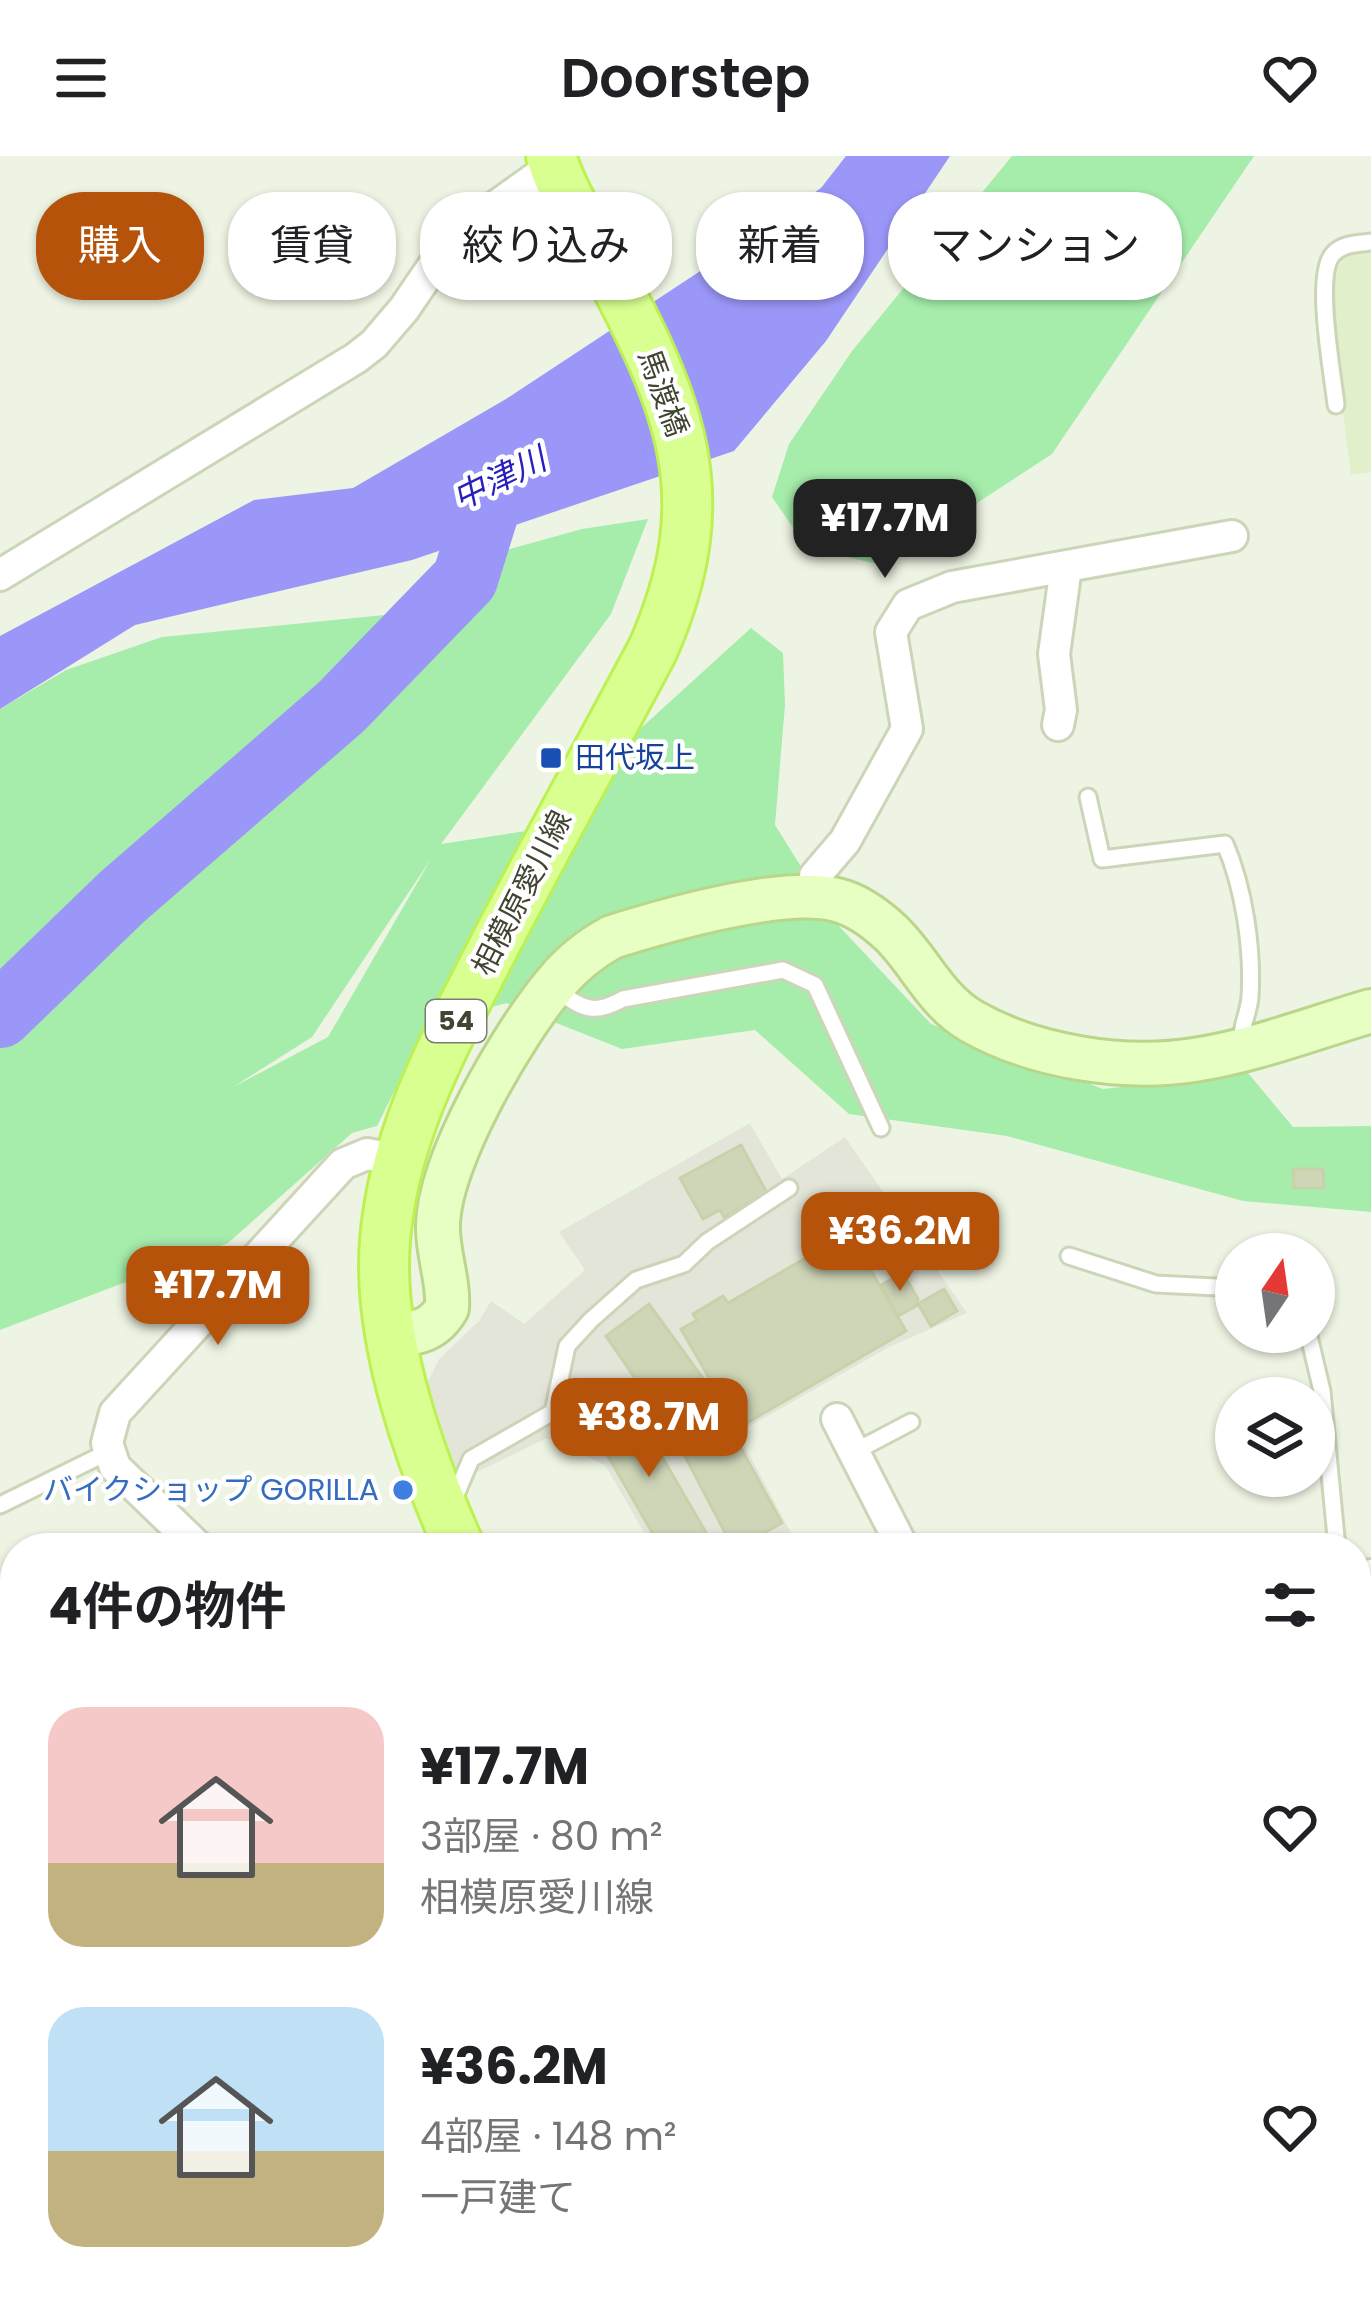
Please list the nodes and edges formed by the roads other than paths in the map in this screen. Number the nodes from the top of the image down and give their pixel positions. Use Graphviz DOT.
graph roads {
  1 [pos="552,160"];
  2 [pos="1371,242"];
  3 [pos="1336,405"];
  4 [pos="688,523"];
  5 [pos="1232,536"];
  6 [pos="1066,567"];
  7 [pos="0,575"];
  8 [pos="1058,725"];
  9 [pos="1088,797"];
  10 [pos="815,896"];
  11 [pos="552,987"];
  12 [pos="1371,1010"];
  13 [pos="1243,1048"];
  14 [pos="881,1128"];
  15 [pos="398,1160"];
  16 [pos="789,1188"];
  17 [pos="1070,1256"];
  18 [pos="1215,1287"];
  19 [pos="391,1336"];
  20 [pos="1313,1353"];
  21 [pos="837,1419"];
  22 [pos="911,1422"];
  23 [pos="108,1452"];
  24 [pos="854,1452"];
  25 [pos="0,1505"];
  26 [pos="183,1533"];
  27 [pos="453,1533"];
  28 [pos="895,1533"];
  29 [pos="1336,1533"];
  1 -- 4 [label="main road, 馬渡橋 / 54"];
  1 -- 7 [label="street"];
  2 -- 3 [label="lane"];
  4 -- 15 [label="main road, 相模原愛川線 / 54"];
  5 -- 6 [label="street"];
  6 -- 8 [label="street"];
  6 -- 10 [label="street"];
  9 -- 13 [label="lane"];
  10 -- 11 [label="street"];
  10 -- 13 [label="street"];
  11 -- 14 [label="lane"];
  11 -- 19 [label="street"];
  12 -- 13 [label="street"];
  15 -- 19 [label="main road, 相模原愛川線 / 54"];
  15 -- 23 [label="street"];
  16 -- 27 [label="lane"];
  17 -- 18 [label="lane"];
  19 -- 27 [label="main road, 相模原愛川線 / 54"];
  20 -- 29 [label="lane"];
  21 -- 24 [label="street"];
  22 -- 24 [label="lane"];
  23 -- 25 [label="lane"];
  23 -- 26 [label="street"];
  24 -- 28 [label="street"];
}
